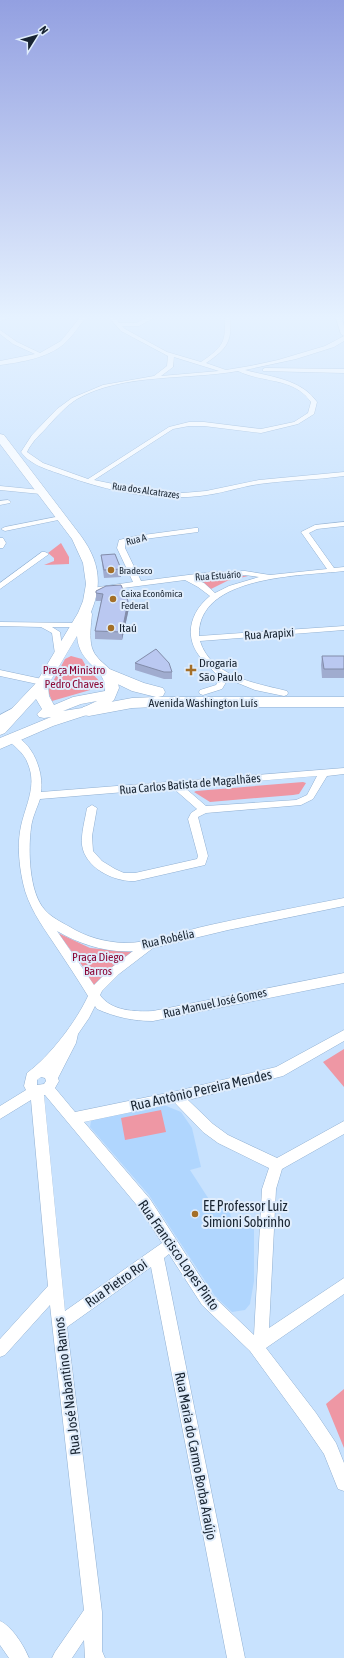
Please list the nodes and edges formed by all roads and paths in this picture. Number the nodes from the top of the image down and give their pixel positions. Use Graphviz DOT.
graph roads {
  1 [pos="90,392"];
  2 [pos="306,392"];
  3 [pos="0,437"];
  4 [pos="344,474"];
  5 [pos="90,480"];
  6 [pos="0,488"];
  7 [pos="41,492"];
  8 [pos="8,502"];
  9 [pos="0,503"];
  10 [pos="61,518"];
  11 [pos="344,524"];
  12 [pos="2,530"];
  13 [pos="196,530"];
  14 [pos="0,540"];
  15 [pos="0,546"];
  16 [pos="45,554"];
  17 [pos="344,569"];
  18 [pos="332,570"];
  19 [pos="185,577"];
  20 [pos="270,577"];
  21 [pos="138,584"];
  22 [pos="0,587"];
  23 [pos="92,590"];
  24 [pos="214,596"];
  25 [pos="86,607"];
  26 [pos="0,624"];
  27 [pos="76,625"];
  28 [pos="40,626"];
  29 [pos="344,628"];
  30 [pos="194,639"];
  31 [pos="58,656"];
  32 [pos="89,656"];
  33 [pos="214,666"];
  34 [pos="0,673"];
  35 [pos="107,673"];
  36 [pos="41,684"];
  37 [pos="157,692"];
  38 [pos="203,692"];
  39 [pos="111,693"];
  40 [pos="284,693"];
  41 [pos="344,693"];
  42 [pos="344,702"];
  43 [pos="20,707"];
  44 [pos="50,711"];
  45 [pos="89,711"];
  46 [pos="64,717"];
  47 [pos="0,720"];
  48 [pos="3,737"];
  49 [pos="344,771"];
  50 [pos="324,773"];
  51 [pos="176,786"];
  52 [pos="35,796"];
  53 [pos="92,808"];
  54 [pos="204,810"];
  55 [pos="340,904"];
  56 [pos="40,913"];
  57 [pos="153,943"];
  58 [pos="344,978"];
  59 [pos="94,994"];
  60 [pos="72,1033"];
  61 [pos="344,1035"];
  62 [pos="43,1086"];
  63 [pos="177,1097"];
  64 [pos="4,1110"];
  65 [pos="74,1118"];
  66 [pos="344,1127"];
  67 [pos="277,1165"];
  68 [pos="172,1244"];
  69 [pos="156,1254"];
  70 [pos="344,1285"];
  71 [pos="55,1288"];
  72 [pos="60,1323"];
  73 [pos="258,1344"];
  74 [pos="0,1350"];
  75 [pos="344,1483"];
  76 [pos="93,1612"];
  77 [pos="0,1630"];
  78 [pos="94,1657"];
  79 [pos="20,1658"];
  80 [pos="61,1658"];
  81 [pos="236,1658"];
  1 -- 5 [label="street, Rua dos Alcatrazes"];
  2 -- 5 [label="street"];
  3 -- 7 [label="main road"];
  4 -- 5 [label="street, Rua dos Alcatrazes"];
  6 -- 7 [label="street"];
  7 -- 10 [label="main road"];
  8 -- 9 [label="street"];
  10 -- 12 [label="street"];
  10 -- 23 [label="main road"];
  11 -- 18 [label="street"];
  13 -- 21 [label="street, Rua A"];
  14 -- 15 [label="street"];
  16 -- 22 [label="street"];
  17 -- 18 [label="street, Rua Estuário"];
  18 -- 20 [label="street, Rua Estuário"];
  19 -- 20 [label="street, Rua Estuário"];
  19 -- 21 [label="street, Rua Estuário"];
  19 -- 24 [label="street"];
  20 -- 24 [label="street"];
  21 -- 23 [label="street, Rua Estuário"];
  23 -- 25 [label="main road"];
  24 -- 30 [label="street"];
  25 -- 27 [label="main road"];
  25 -- 32 [label="main road"];
  26 -- 28 [label="street"];
  27 -- 28 [label="street"];
  27 -- 31 [label="main road"];
  28 -- 31 [label="street"];
  29 -- 30 [label="street, Rua Arapixi"];
  30 -- 33 [label="street"];
  31 -- 32 [label="main road"];
  31 -- 36 [label="main road"];
  32 -- 35 [label="main road"];
  33 -- 38 [label="street"];
  33 -- 40 [label="street"];
  34 -- 36 [label="street"];
  35 -- 37 [label="highway"];
  35 -- 39 [label="main road"];
  36 -- 43 [label="main road"];
  36 -- 44 [label="main road"];
  37 -- 38 [label="highway, Avenida Washington Luís"];
  37 -- 39 [label="highway, Avenida Washington Luís"];
  38 -- 40 [label="highway, Avenida Washington Luís"];
  39 -- 44 [label="main road"];
  39 -- 45 [label="main road"];
  40 -- 41 [label="highway, Avenida Washington Luís"];
  42 -- 45 [label="highway, Avenida Washington Luís"];
  43 -- 47 [label="street"];
  43 -- 48 [label="main road"];
  44 -- 46 [label="main road"];
  44 -- 48 [label="main road"];
  45 -- 46 [label="main road, Avenida Washington Luís"];
  46 -- 48 [label="main road, Avenida Washington Luís"];
  48 -- 52 [label="street"];
  49 -- 50 [label="street, Rua Carlos Batista de Magalhães"];
  50 -- 51 [label="street, Rua Carlos Batista de Magalhães"];
  50 -- 54 [label="street"];
  51 -- 52 [label="street, Rua Carlos Batista de Magalhães"];
  51 -- 54 [label="street"];
  52 -- 56 [label="street"];
  53 -- 54 [label="street"];
  55 -- 57 [label="street, Rua Robélia"];
  56 -- 57 [label="street, Rua Robélia"];
  56 -- 59 [label="street, Rua Manuel José Gomes"];
  57 -- 59 [label="street"];
  58 -- 59 [label="street, Rua Manuel José Gomes"];
  59 -- 60 [label="street"];
  60 -- 62 [label="street"];
  60 -- 62 [label="street"];
  61 -- 63 [label="street, Rua Antônio Pereira Mendes"];
  62 -- 64 [label="street"];
  62 -- 65 [label="street, Rua Francisco Lopes Pinto"];
  62 -- 71 [label="street, Rua José Nabantino Ramos"];
  63 -- 65 [label="street, Rua Antônio Pereira Mendes"];
  63 -- 67 [label="street"];
  65 -- 68 [label="street, Rua Francisco Lopes Pinto"];
  66 -- 67 [label="street"];
  67 -- 73 [label="street"];
  68 -- 69 [label="street, Rua Pietro Roi"];
  68 -- 73 [label="street, Rua Francisco Lopes Pinto"];
  69 -- 72 [label="street, Rua Pietro Roi"];
  69 -- 81 [label="street, Rua Maria do Carmo Borba Araújo"];
  70 -- 73 [label="street"];
  71 -- 72 [label="street, Rua José Nabantino Ramos"];
  71 -- 74 [label="street"];
  72 -- 76 [label="street, Rua José Nabantino Ramos"];
  73 -- 75 [label="street, Rua Francisco Lopes Pinto"];
  76 -- 78 [label="street, Rua José Nabantino Ramos"];
  76 -- 80 [label="street"];
  77 -- 79 [label="street"];
}
